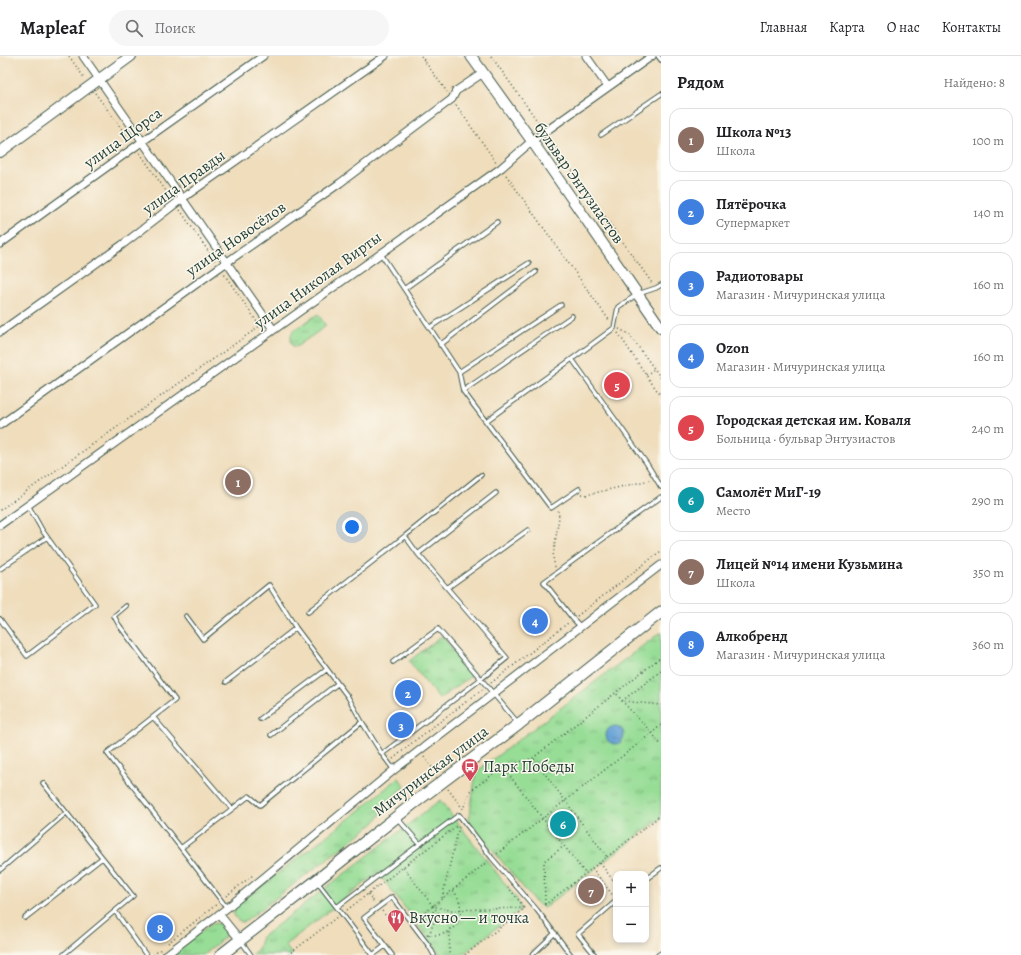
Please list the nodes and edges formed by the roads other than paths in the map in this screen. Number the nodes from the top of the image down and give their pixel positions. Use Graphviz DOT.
graph roads {
  1 [pos="83,56"];
  2 [pos="131,56"];
  3 [pos="263,56"];
  4 [pos="385,56"];
  5 [pos="471,56"];
  6 [pos="586,56"];
  7 [pos="652,56"];
  8 [pos="658,56"];
  9 [pos="661,60"];
  10 [pos="483,73"];
  11 [pos="99,79"];
  12 [pos="608,87"];
  13 [pos="661,94"];
  14 [pos="601,135"];
  15 [pos="143,141"];
  16 [pos="532,142"];
  17 [pos="0,152"];
  18 [pos="183,198"];
  19 [pos="497,222"];
  20 [pos="0,244"];
  21 [pos="380,253"];
  22 [pos="227,262"];
  23 [pos="529,262"];
  24 [pos="536,272"];
  25 [pos="661,285"];
  26 [pos="404,289"];
  27 [pos="638,294"];
  28 [pos="561,305"];
  29 [pos="572,316"];
  30 [pos="429,328"];
  31 [pos="661,328"];
  32 [pos="273,329"];
  33 [pos="0,332"];
  34 [pos="440,345"];
  35 [pos="572,359"];
  36 [pos="459,372"];
  37 [pos="464,391"];
  38 [pos="486,421"];
  39 [pos="0,425"];
  40 [pos="481,476"];
  41 [pos="661,486"];
  42 [pos="579,489"];
  43 [pos="496,493"];
  44 [pos="661,497"];
  45 [pos="28,505"];
  46 [pos="0,525"];
  47 [pos="528,530"];
  48 [pos="406,536"];
  49 [pos="47,537"];
  50 [pos="418,554"];
  51 [pos="661,565"];
  52 [pos="0,569"];
  53 [pos="447,588"];
  54 [pos="126,606"];
  55 [pos="308,612"];
  56 [pos="661,612"];
  57 [pos="186,616"];
  58 [pos="0,619"];
  59 [pos="581,627"];
  60 [pos="296,628"];
  61 [pos="393,662"];
  62 [pos="326,670"];
  63 [pos="480,679"];
  64 [pos="226,682"];
  65 [pos="337,684"];
  66 [pos="494,694"];
  67 [pos="153,717"];
  68 [pos="260,719"];
  69 [pos="362,722"];
  70 [pos="519,724"];
  71 [pos="271,735"];
  72 [pos="382,754"];
  73 [pos="394,770"];
  74 [pos="43,783"];
  75 [pos="232,809"];
  76 [pos="66,813"];
  77 [pos="396,817"];
  78 [pos="420,844"];
  79 [pos="181,848"];
  80 [pos="102,858"];
  81 [pos="661,868"];
  82 [pos="0,870"];
  83 [pos="649,877"];
  84 [pos="316,881"];
  85 [pos="613,903"];
  86 [pos="337,907"];
  87 [pos="227,908"];
  88 [pos="114,911"];
  89 [pos="219,914"];
  90 [pos="26,918"];
  91 [pos="555,933"];
  92 [pos="240,940"];
  93 [pos="385,946"];
  94 [pos="661,953"];
  95 [pos="63,955"];
  96 [pos="146,955"];
  97 [pos="166,955"];
  98 [pos="221,955"];
  99 [pos="251,955"];
  100 [pos="373,955"];
  101 [pos="392,955"];
  102 [pos="434,955"];
  103 [pos="532,955"];
  104 [pos="571,955"];
  105 [pos="595,955"];
  106 [pos="658,955"];
  1 -- 11 [label="street"];
  2 -- 11 [label="main road"];
  3 -- 15 [label="street, улица Щорса"];
  4 -- 18 [label="street, улица Правды"];
  5 -- 10 [label="main road, бульвар Энтузиастов"];
  6 -- 12 [label="street"];
  7 -- 12 [label="street, улица Николая Вирты"];
  8 -- 9 [label="lane"];
  10 -- 16 [label="main road, бульвар Энтузиастов"];
  10 -- 22 [label="street, улица Новосёлов"];
  11 -- 15 [label="street"];
  11 -- 17 [label="main road"];
  12 -- 16 [label="street, улица Николая Вирты"];
  13 -- 14 [label="lane"];
  15 -- 18 [label="street"];
  15 -- 20 [label="street, улица Щорса"];
  16 -- 21 [label="street, улица Николая Вирты"];
  16 -- 27 [label="main road, бульвар Энтузиастов"];
  18 -- 22 [label="street"];
  18 -- 33 [label="street, улица Правды"];
  19 -- 26 [label="lane"];
  21 -- 26 [label="lane"];
  21 -- 32 [label="street, улица Николая Вирты"];
  22 -- 32 [label="street"];
  22 -- 39 [label="street, улица Новосёлов"];
  23 -- 30 [label="lane"];
  24 -- 34 [label="lane"];
  25 -- 27 [label="lane"];
  26 -- 30 [label="lane"];
  27 -- 31 [label="main road, бульвар Энтузиастов"];
  27 -- 35 [label="lane"];
  28 -- 36 [label="lane"];
  29 -- 37 [label="lane"];
  30 -- 34 [label="lane"];
  32 -- 45 [label="street, улица Николая Вирты"];
  34 -- 36 [label="lane"];
  35 -- 38 [label="lane"];
  35 -- 41 [label="lane"];
  36 -- 37 [label="lane"];
  37 -- 38 [label="lane"];
  38 -- 42 [label="lane"];
  40 -- 48 [label="lane"];
  43 -- 50 [label="lane"];
  44 -- 59 [label="lane"];
  45 -- 46 [label="street, улица Николая Вирты"];
  45 -- 49 [label="lane"];
  47 -- 53 [label="lane"];
  48 -- 50 [label="lane"];
  48 -- 55 [label="lane"];
  49 -- 52 [label="lane"];
  49 -- 58 [label="lane"];
  50 -- 53 [label="lane"];
  51 -- 59 [label="street"];
  53 -- 63 [label="lane"];
  54 -- 67 [label="lane"];
  56 -- 70 [label="main road, Мичуринская улица"];
  57 -- 60 [label="lane"];
  59 -- 66 [label="street"];
  60 -- 62 [label="lane"];
  60 -- 64 [label="lane"];
  61 -- 63 [label="lane"];
  62 -- 65 [label="lane"];
  62 -- 68 [label="lane"];
  63 -- 66 [label="lane"];
  63 -- 72 [label="lane"];
  65 -- 69 [label="lane"];
  65 -- 71 [label="lane"];
  66 -- 70 [label="lane"];
  66 -- 73 [label="street"];
  67 -- 75 [label="lane"];
  67 -- 79 [label="lane"];
  69 -- 72 [label="lane"];
  69 -- 75 [label="lane"];
  70 -- 77 [label="main road, Мичуринская улица"];
  72 -- 73 [label="lane"];
  73 -- 87 [label="street"];
  74 -- 76 [label="lane"];
  75 -- 79 [label="lane"];
  76 -- 80 [label="lane"];
  76 -- 82 [label="lane"];
  77 -- 78 [label="lane"];
  77 -- 84 [label="main road, Мичуринская улица"];
  78 -- 86 [label="lane"];
  78 -- 91 [label="lane"];
  79 -- 87 [label="lane"];
  80 -- 88 [label="lane"];
  80 -- 90 [label="lane"];
  81 -- 83 [label="lane"];
  84 -- 86 [label="lane"];
  84 -- 92 [label="main road, Мичуринская улица"];
  85 -- 105 [label="lane"];
  86 -- 100 [label="lane"];
  87 -- 89 [label="street"];
  88 -- 95 [label="lane"];
  88 -- 96 [label="lane"];
  89 -- 92 [label="street"];
  89 -- 97 [label="street"];
  91 -- 103 [label="lane"];
  91 -- 104 [label="lane"];
  92 -- 98 [label="main road, Мичуринская улица"];
  92 -- 99 [label="lane"];
  93 -- 100 [label="lane"];
  93 -- 101 [label="lane"];
  93 -- 102 [label="lane"];
  94 -- 106 [label="lane"];
}
